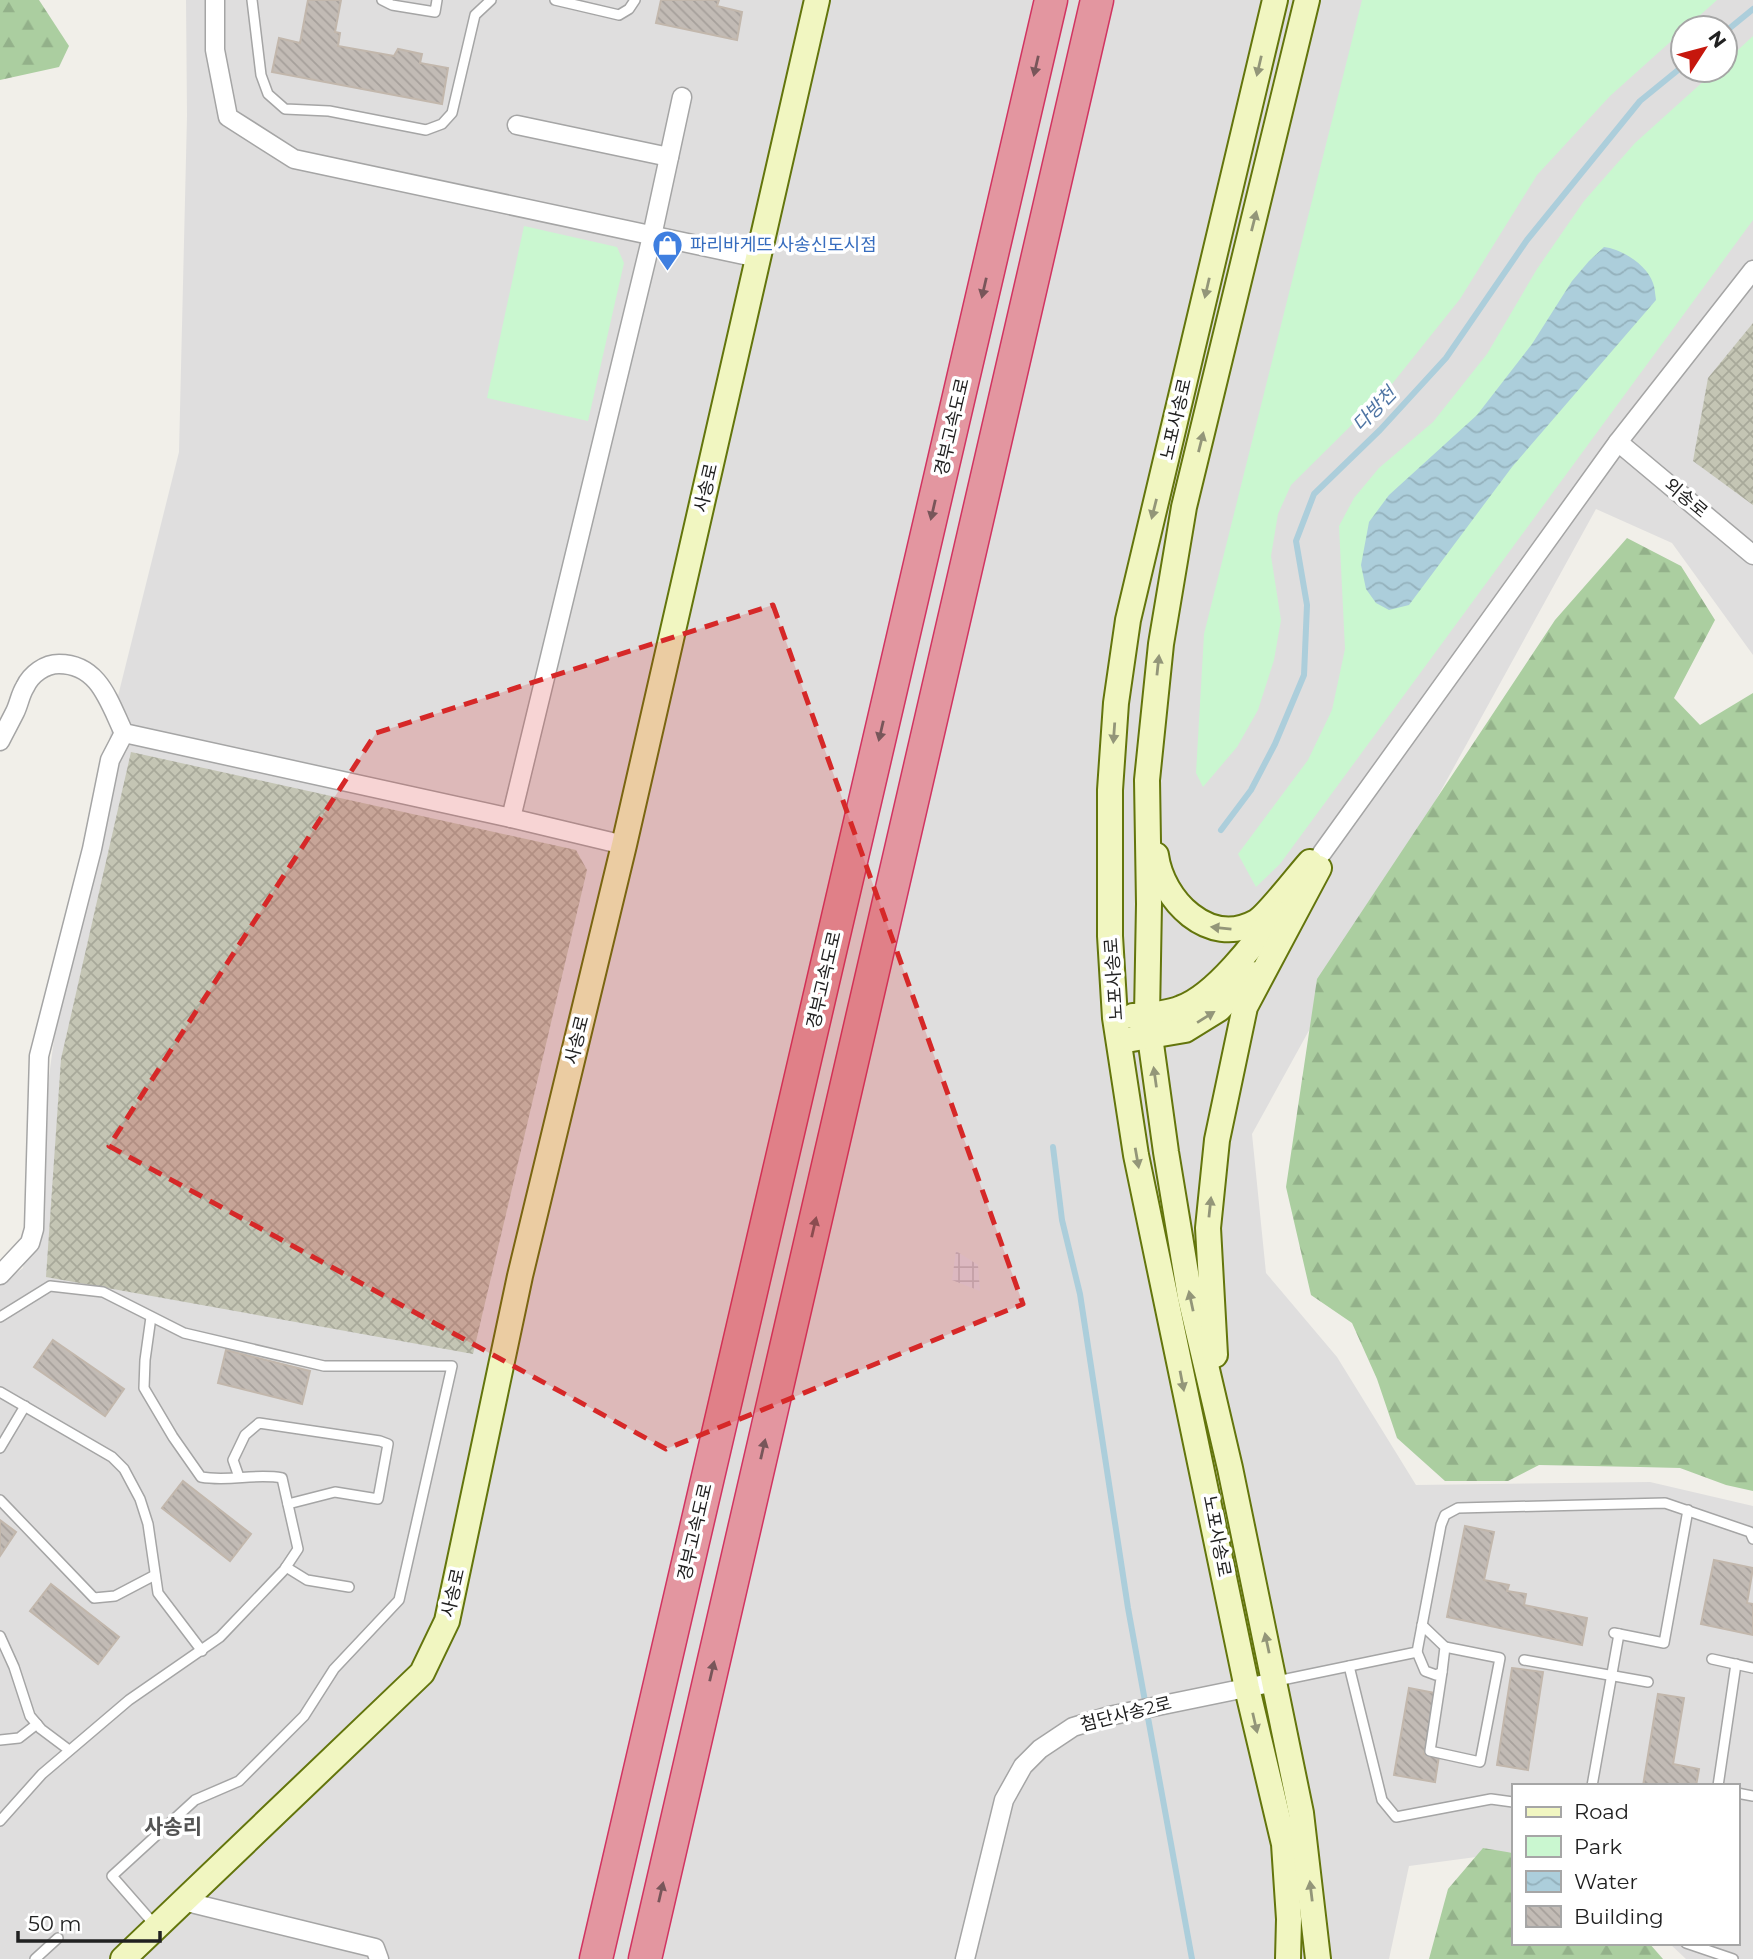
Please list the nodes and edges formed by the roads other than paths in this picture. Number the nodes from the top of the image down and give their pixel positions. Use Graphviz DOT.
graph roads {
  1 [pos="215,0"];
  2 [pos="252,0"];
  3 [pos="382,0"];
  4 [pos="437,0"];
  5 [pos="491,0"];
  6 [pos="555,0"];
  7 [pos="635,0"];
  8 [pos="817,0"];
  9 [pos="1051,0"];
  10 [pos="1097,0"];
  11 [pos="1275,0"];
  12 [pos="1307,0"];
  13 [pos="682,97"];
  14 [pos="517,125"];
  15 [pos="669,157"];
  16 [pos="652,236"];
  17 [pos="758,258"];
  18 [pos="1753,270"];
  19 [pos="1618,442"];
  20 [pos="1753,555"];
  21 [pos="124,733"];
  22 [pos="0,741"];
  23 [pos="1147,798"];
  24 [pos="511,818"];
  25 [pos="624,845"];
  26 [pos="1317,861"];
  27 [pos="1148,1026"];
  28 [pos="1117,1029"];
  29 [pos="0,1275"];
  30 [pos="0,1317"];
  31 [pos="151,1317"];
  32 [pos="0,1392"];
  33 [pos="25,1406"];
  34 [pos="1219,1422"];
  35 [pos="0,1448"];
  36 [pos="239,1477"];
  37 [pos="0,1500"];
  38 [pos="288,1504"];
  39 [pos="1688,1510"];
  40 [pos="1753,1539"];
  41 [pos="286,1567"];
  42 [pos="155,1575"];
  43 [pos="349,1587"];
  44 [pos="1422,1625"];
  45 [pos="0,1636"];
  46 [pos="1445,1647"];
  47 [pos="202,1651"];
  48 [pos="1417,1651"];
  49 [pos="1712,1659"];
  50 [pos="1524,1660"];
  51 [pos="1736,1664"];
  52 [pos="1349,1666"];
  53 [pos="1753,1668"];
  54 [pos="1442,1672"];
  55 [pos="1611,1676"];
  56 [pos="1275,1682"];
  57 [pos="1648,1682"];
  58 [pos="1247,1688"];
  59 [pos="37,1724"];
  60 [pos="0,1740"];
  61 [pos="69,1751"];
  62 [pos="1592,1784"];
  63 [pos="1718,1784"];
  64 [pos="1512,1802"];
  65 [pos="0,1821"];
  66 [pos="183,1900"];
  67 [pos="156,1927"];
  68 [pos="58,1938"];
  69 [pos="1692,1945"];
  70 [pos="35,1959"];
  71 [pos="123,1959"];
  72 [pos="379,1959"];
  73 [pos="596,1959"];
  74 [pos="645,1959"];
  75 [pos="965,1959"];
  76 [pos="1288,1959"];
  77 [pos="1318,1959"];
  78 [pos="1733,1959"];
  1 -- 16 [label="street"];
  2 -- 5 [label="lane"];
  3 -- 4 [label="lane"];
  6 -- 7 [label="lane"];
  8 -- 17 [label="main road, 사송로"];
  9 -- 73 [label="highway, 경부고속도로, one-way"];
  74 -- 10 [label="highway, one-way"];
  11 -- 28 [label="main road, 노포사송로, one-way"];
  23 -- 12 [label="main road, 노포사송로, one-way"];
  13 -- 15 [label="street"];
  14 -- 15 [label="street"];
  15 -- 16 [label="street"];
  16 -- 17 [label="street"];
  16 -- 24 [label="street"];
  17 -- 25 [label="main road, 사송로"];
  18 -- 19 [label="street"];
  19 -- 20 [label="street, 외송로"];
  19 -- 26 [label="street"];
  21 -- 22 [label="street"];
  21 -- 24 [label="street"];
  21 -- 29 [label="street"];
  26 -- 23 [label="main road, one-way"];
  23 -- 27 [label="main road, 노포사송로"];
  24 -- 25 [label="street"];
  25 -- 66 [label="main road, 사송로"];
  26 -- 27 [label="main road"];
  34 -- 26 [label="main road, one-way"];
  27 -- 28 [label="main road"];
  34 -- 27 [label="main road, 노포사송로, one-way"];
  28 -- 58 [label="main road, 노포사송로, one-way"];
  30 -- 31 [label="lane"];
  31 -- 36 [label="lane"];
  31 -- 67 [label="lane"];
  32 -- 33 [label="lane"];
  33 -- 35 [label="lane"];
  33 -- 42 [label="lane"];
  56 -- 34 [label="main road, 노포사송로, one-way"];
  36 -- 38 [label="lane"];
  36 -- 38 [label="lane"];
  37 -- 42 [label="lane"];
  38 -- 41 [label="lane"];
  39 -- 40 [label="lane"];
  39 -- 44 [label="lane"];
  39 -- 55 [label="lane"];
  41 -- 43 [label="lane"];
  41 -- 47 [label="lane"];
  42 -- 47 [label="lane"];
  44 -- 46 [label="lane"];
  44 -- 48 [label="lane"];
  45 -- 59 [label="lane"];
  46 -- 54 [label="lane"];
  46 -- 54 [label="lane"];
  47 -- 61 [label="lane"];
  48 -- 52 [label="lane"];
  48 -- 54 [label="lane"];
  49 -- 51 [label="lane"];
  50 -- 55 [label="lane"];
  51 -- 53 [label="lane"];
  51 -- 63 [label="lane"];
  52 -- 56 [label="lane"];
  52 -- 64 [label="lane"];
  55 -- 57 [label="lane"];
  55 -- 62 [label="lane"];
  56 -- 58 [label="street, 첨단사송2로"];
  77 -- 56 [label="main road, 노포사송로, one-way"];
  58 -- 75 [label="street, 첨단사송2로"];
  58 -- 76 [label="main road, 노포사송로, one-way"];
  59 -- 60 [label="lane"];
  59 -- 61 [label="lane"];
  61 -- 65 [label="lane"];
  66 -- 67 [label="main road, 사송로"];
  66 -- 72 [label="street"];
  67 -- 71 [label="main road, 사송로"];
  68 -- 70 [label="lane"];
  69 -- 78 [label="lane"];
}
